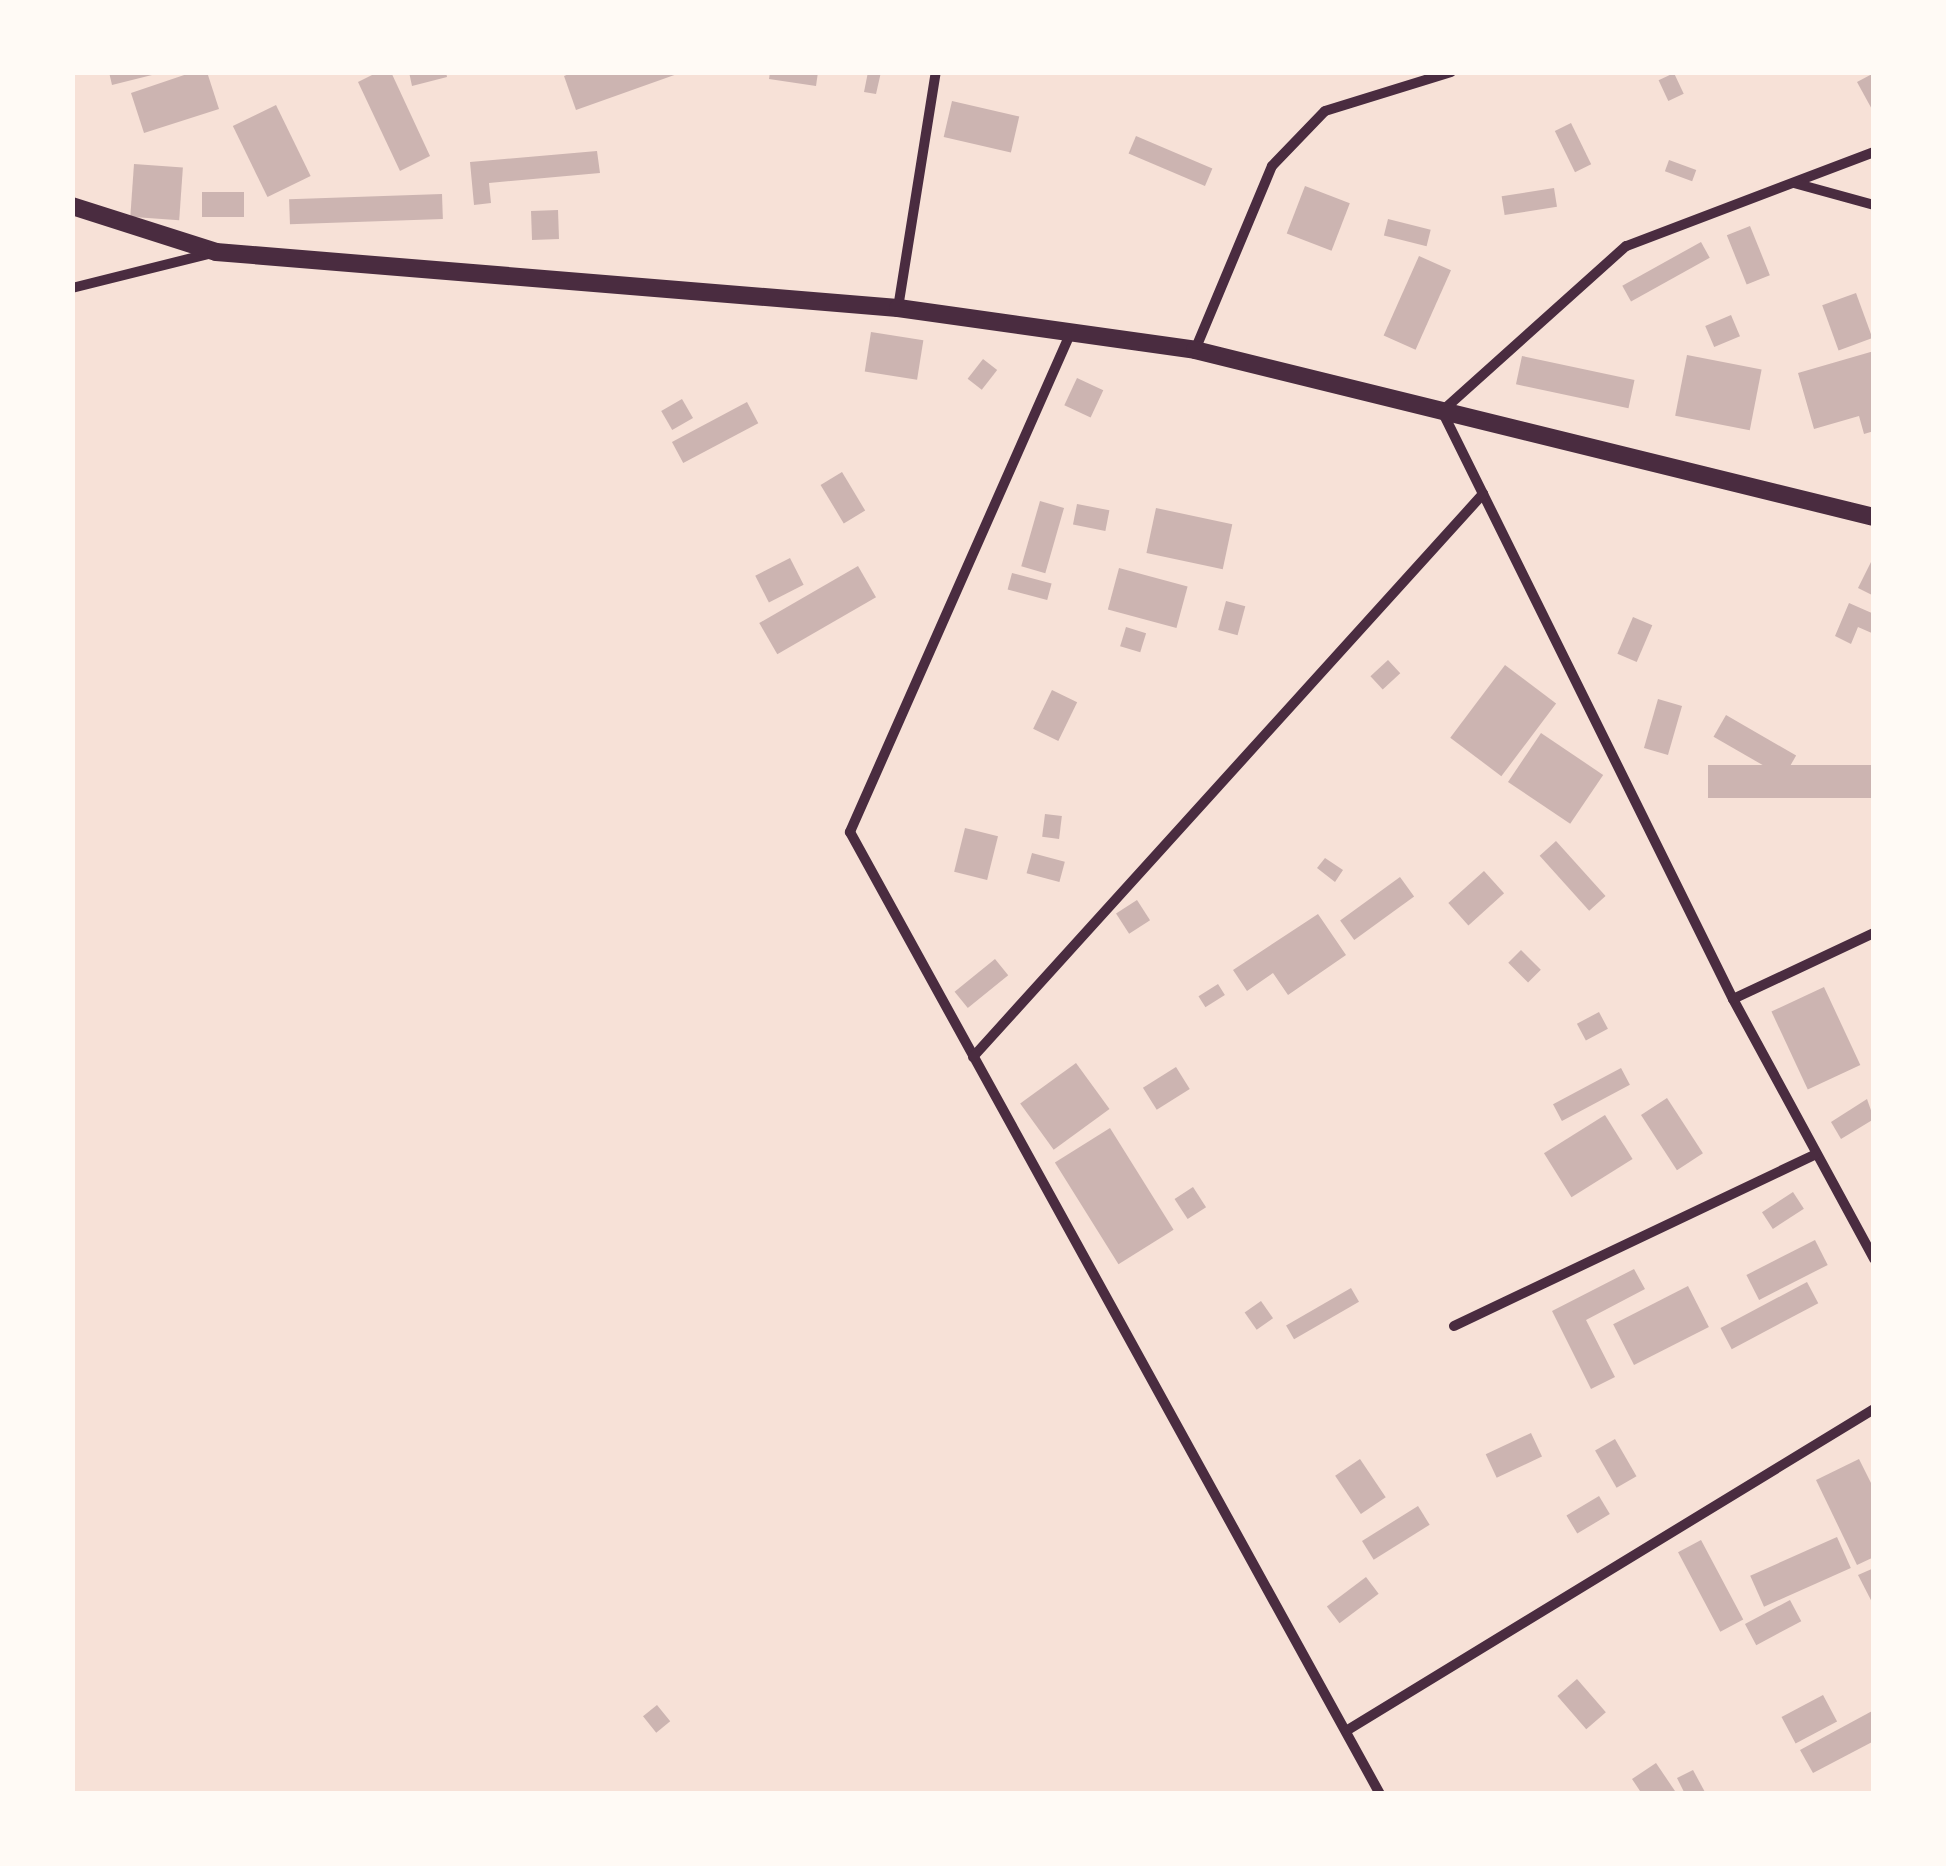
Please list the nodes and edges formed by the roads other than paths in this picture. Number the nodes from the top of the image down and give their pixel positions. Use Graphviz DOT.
graph roads {
  1 [pos="936,72"];
  2 [pos="1451,72"];
  3 [pos="1874,152"];
  4 [pos="1793,183"];
  5 [pos="1874,205"];
  6 [pos="72,206"];
  7 [pos="216,252"];
  8 [pos="72,288"];
  9 [pos="898,308"];
  10 [pos="1072,332"];
  11 [pos="1195,350"];
  12 [pos="1442,411"];
  13 [pos="1483,494"];
  14 [pos="1874,517"];
  15 [pos="1874,934"];
  16 [pos="1732,1000"];
  17 [pos="973,1057"];
  18 [pos="1816,1154"];
  19 [pos="1874,1259"];
  20 [pos="1454,1326"];
  21 [pos="1874,1409"];
  22 [pos="1346,1731"];
  23 [pos="1380,1794"];
  1 -- 9 [label="street"];
  2 -- 11 [label="street"];
  3 -- 4 [label="street"];
  4 -- 5 [label="street"];
  4 -- 12 [label="street"];
  6 -- 7 [label="street"];
  7 -- 8 [label="street"];
  7 -- 9 [label="street"];
  9 -- 10 [label="street"];
  10 -- 11 [label="street"];
  10 -- 17 [label="street"];
  11 -- 12 [label="street"];
  12 -- 13 [label="street"];
  12 -- 14 [label="street"];
  13 -- 16 [label="street"];
  13 -- 17 [label="street"];
  15 -- 16 [label="street"];
  16 -- 18 [label="street"];
  17 -- 22 [label="street"];
  18 -- 19 [label="street"];
  18 -- 20 [label="street"];
  21 -- 22 [label="street"];
  22 -- 23 [label="street"];
}
